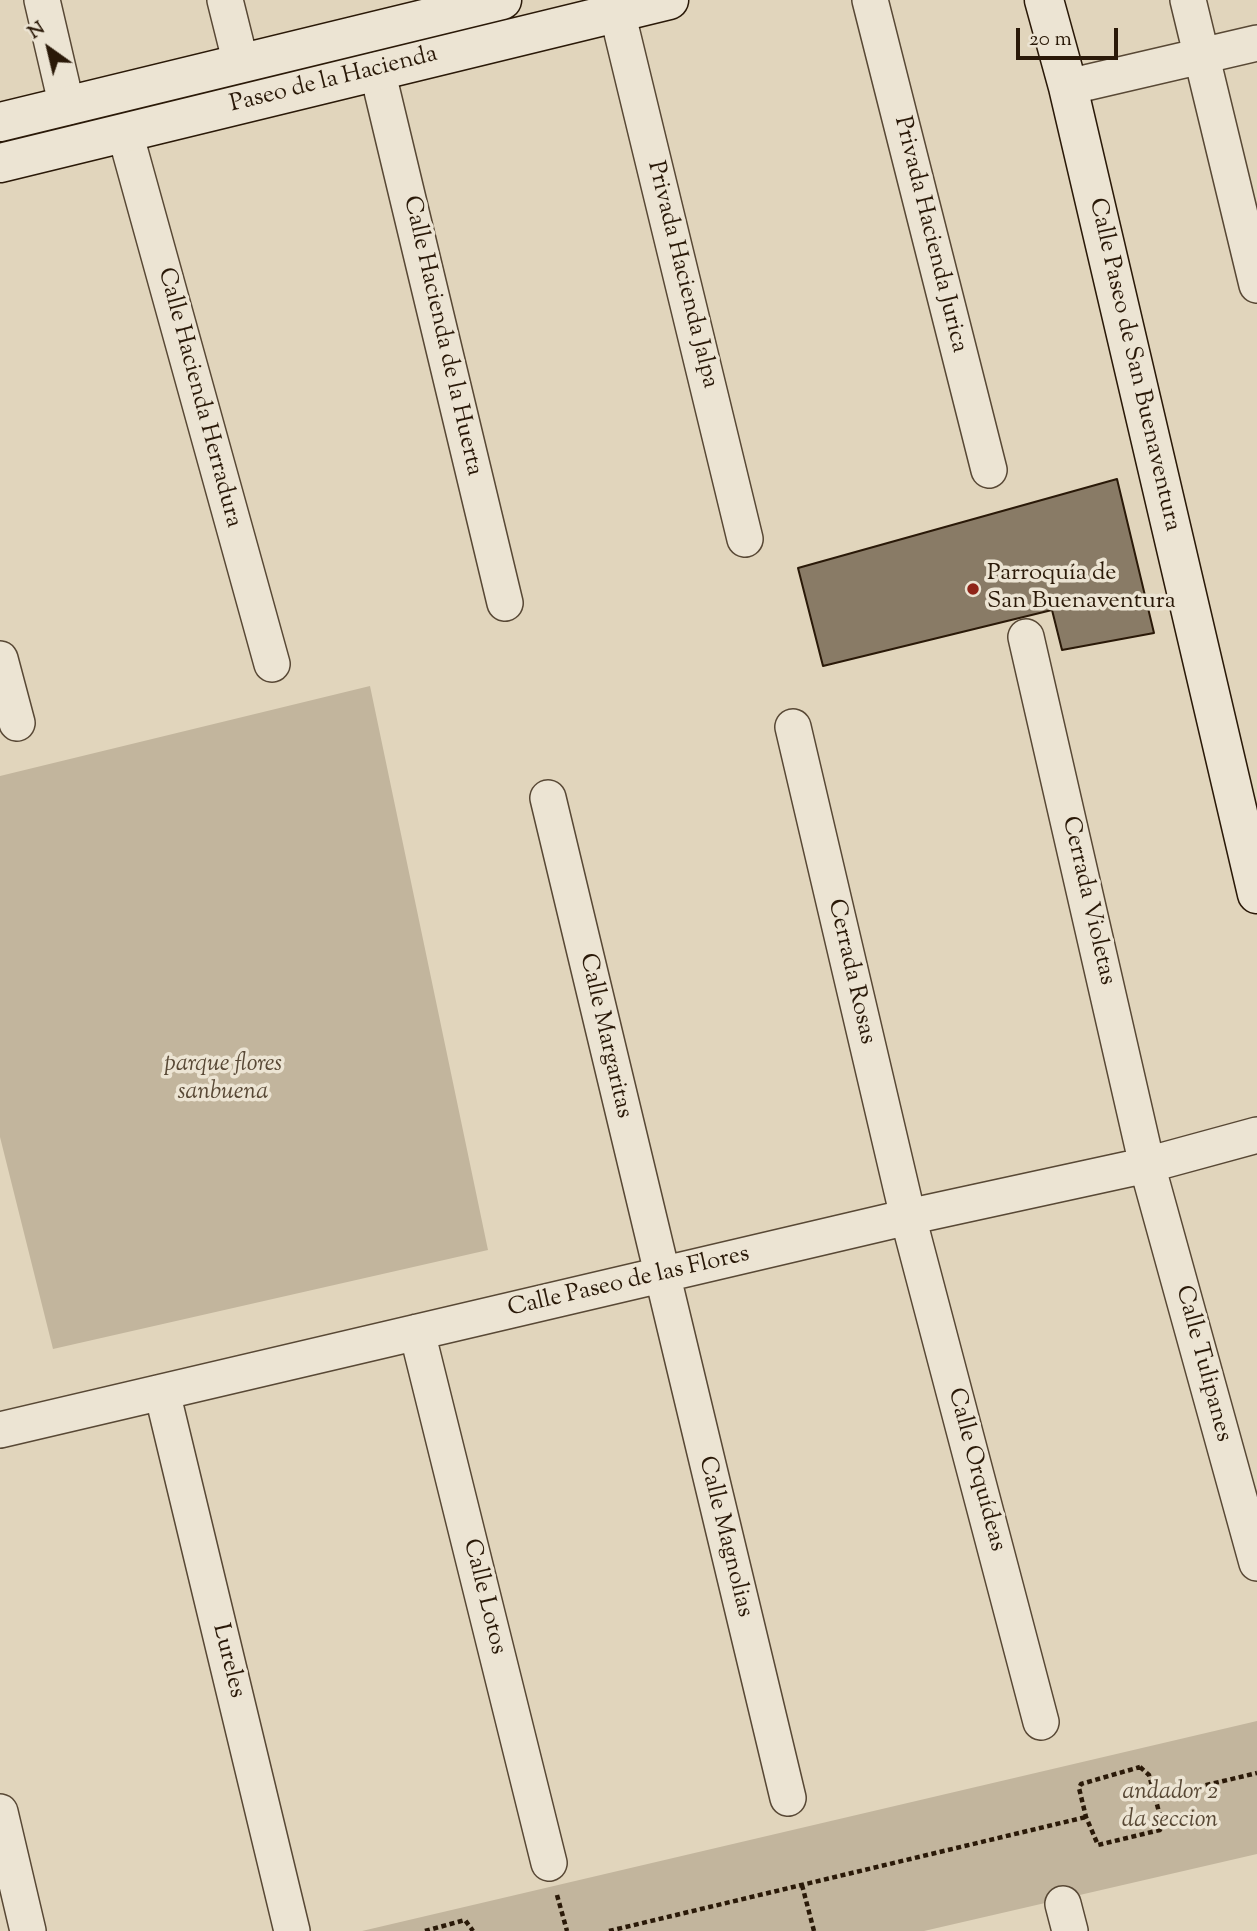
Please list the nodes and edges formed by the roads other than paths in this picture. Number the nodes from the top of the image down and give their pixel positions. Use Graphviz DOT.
graph roads {
  1 [pos="42,0"];
  2 [pos="225,0"];
  3 [pos="502,0"];
  4 [pos="669,0"];
  5 [pos="870,0"];
  6 [pos="1044,0"];
  7 [pos="1188,0"];
  8 [pos="417,10"];
  9 [pos="617,12"];
  10 [pos="1257,43"];
  11 [pos="1201,56"];
  12 [pos="240,64"];
  13 [pos="377,70"];
  14 [pos="1068,87"];
  15 [pos="67,107"];
  16 [pos="0,122"];
  17 [pos="125,133"];
  18 [pos="0,163"];
  19 [pos="1257,285"];
  20 [pos="989,470"];
  21 [pos="746,539"];
  22 [pos="505,603"];
  23 [pos="1026,637"];
  24 [pos="0,659"];
  25 [pos="272,664"];
  26 [pos="17,723"];
  27 [pos="793,727"];
  28 [pos="548,798"];
  29 [pos="1257,894"];
  30 [pos="1257,1135"];
  31 [pos="1147,1164"];
  32 [pos="908,1217"];
  33 [pos="660,1275"];
  34 [pos="417,1332"];
  35 [pos="162,1392"];
  36 [pos="0,1430"];
  37 [pos="1257,1563"];
  38 [pos="1041,1722"];
  39 [pos="788,1798"];
  40 [pos="0,1812"];
  41 [pos="549,1863"];
  42 [pos="28,1931"];
  43 [pos="292,1931"];
  1 -- 15 [label="street"];
  2 -- 12 [label="street"];
  3 -- 8 [label="main road, Paseo de la Hacienda"];
  4 -- 9 [label="main road, Paseo de la Hacienda"];
  5 -- 20 [label="street, Privada Hacienda Jurica"];
  6 -- 14 [label="main road, Calle Paseo de San Buenaventura"];
  7 -- 11 [label="street"];
  8 -- 12 [label="main road, Paseo de la Hacienda"];
  9 -- 13 [label="main road, Paseo de la Hacienda"];
  9 -- 21 [label="street, Privada Hacienda Jalpa"];
  10 -- 11 [label="street"];
  11 -- 14 [label="street"];
  11 -- 19 [label="street"];
  12 -- 15 [label="main road, Paseo de la Hacienda"];
  13 -- 17 [label="main road, Paseo de la Hacienda"];
  13 -- 22 [label="street, Calle Hacienda de la Huerta"];
  14 -- 29 [label="main road, Calle Paseo de San Buenaventura"];
  15 -- 16 [label="main road, Paseo de la Hacienda"];
  17 -- 18 [label="main road, Paseo de la Hacienda"];
  17 -- 25 [label="street, Calle Hacienda Herradura"];
  23 -- 31 [label="street, Cerrada Violetas"];
  24 -- 26 [label="street"];
  27 -- 32 [label="street, Cerrada Rosas"];
  28 -- 33 [label="street, Calle Margaritas"];
  30 -- 31 [label="street, Calle Paseo de las Flores"];
  31 -- 32 [label="street, Calle Paseo de las Flores"];
  31 -- 37 [label="street, Calle Tulipanes"];
  32 -- 33 [label="street, Calle Paseo de las Flores"];
  32 -- 38 [label="street, Calle Orquídeas"];
  33 -- 34 [label="street, Calle Paseo de las Flores"];
  33 -- 39 [label="street, Calle Magnolias"];
  34 -- 35 [label="street, Calle Paseo de las Flores"];
  34 -- 41 [label="street, Calle Lotos"];
  35 -- 36 [label="street, Calle Paseo de las Flores"];
  35 -- 43 [label="street, Lureles"];
  40 -- 42 [label="street"];
}
